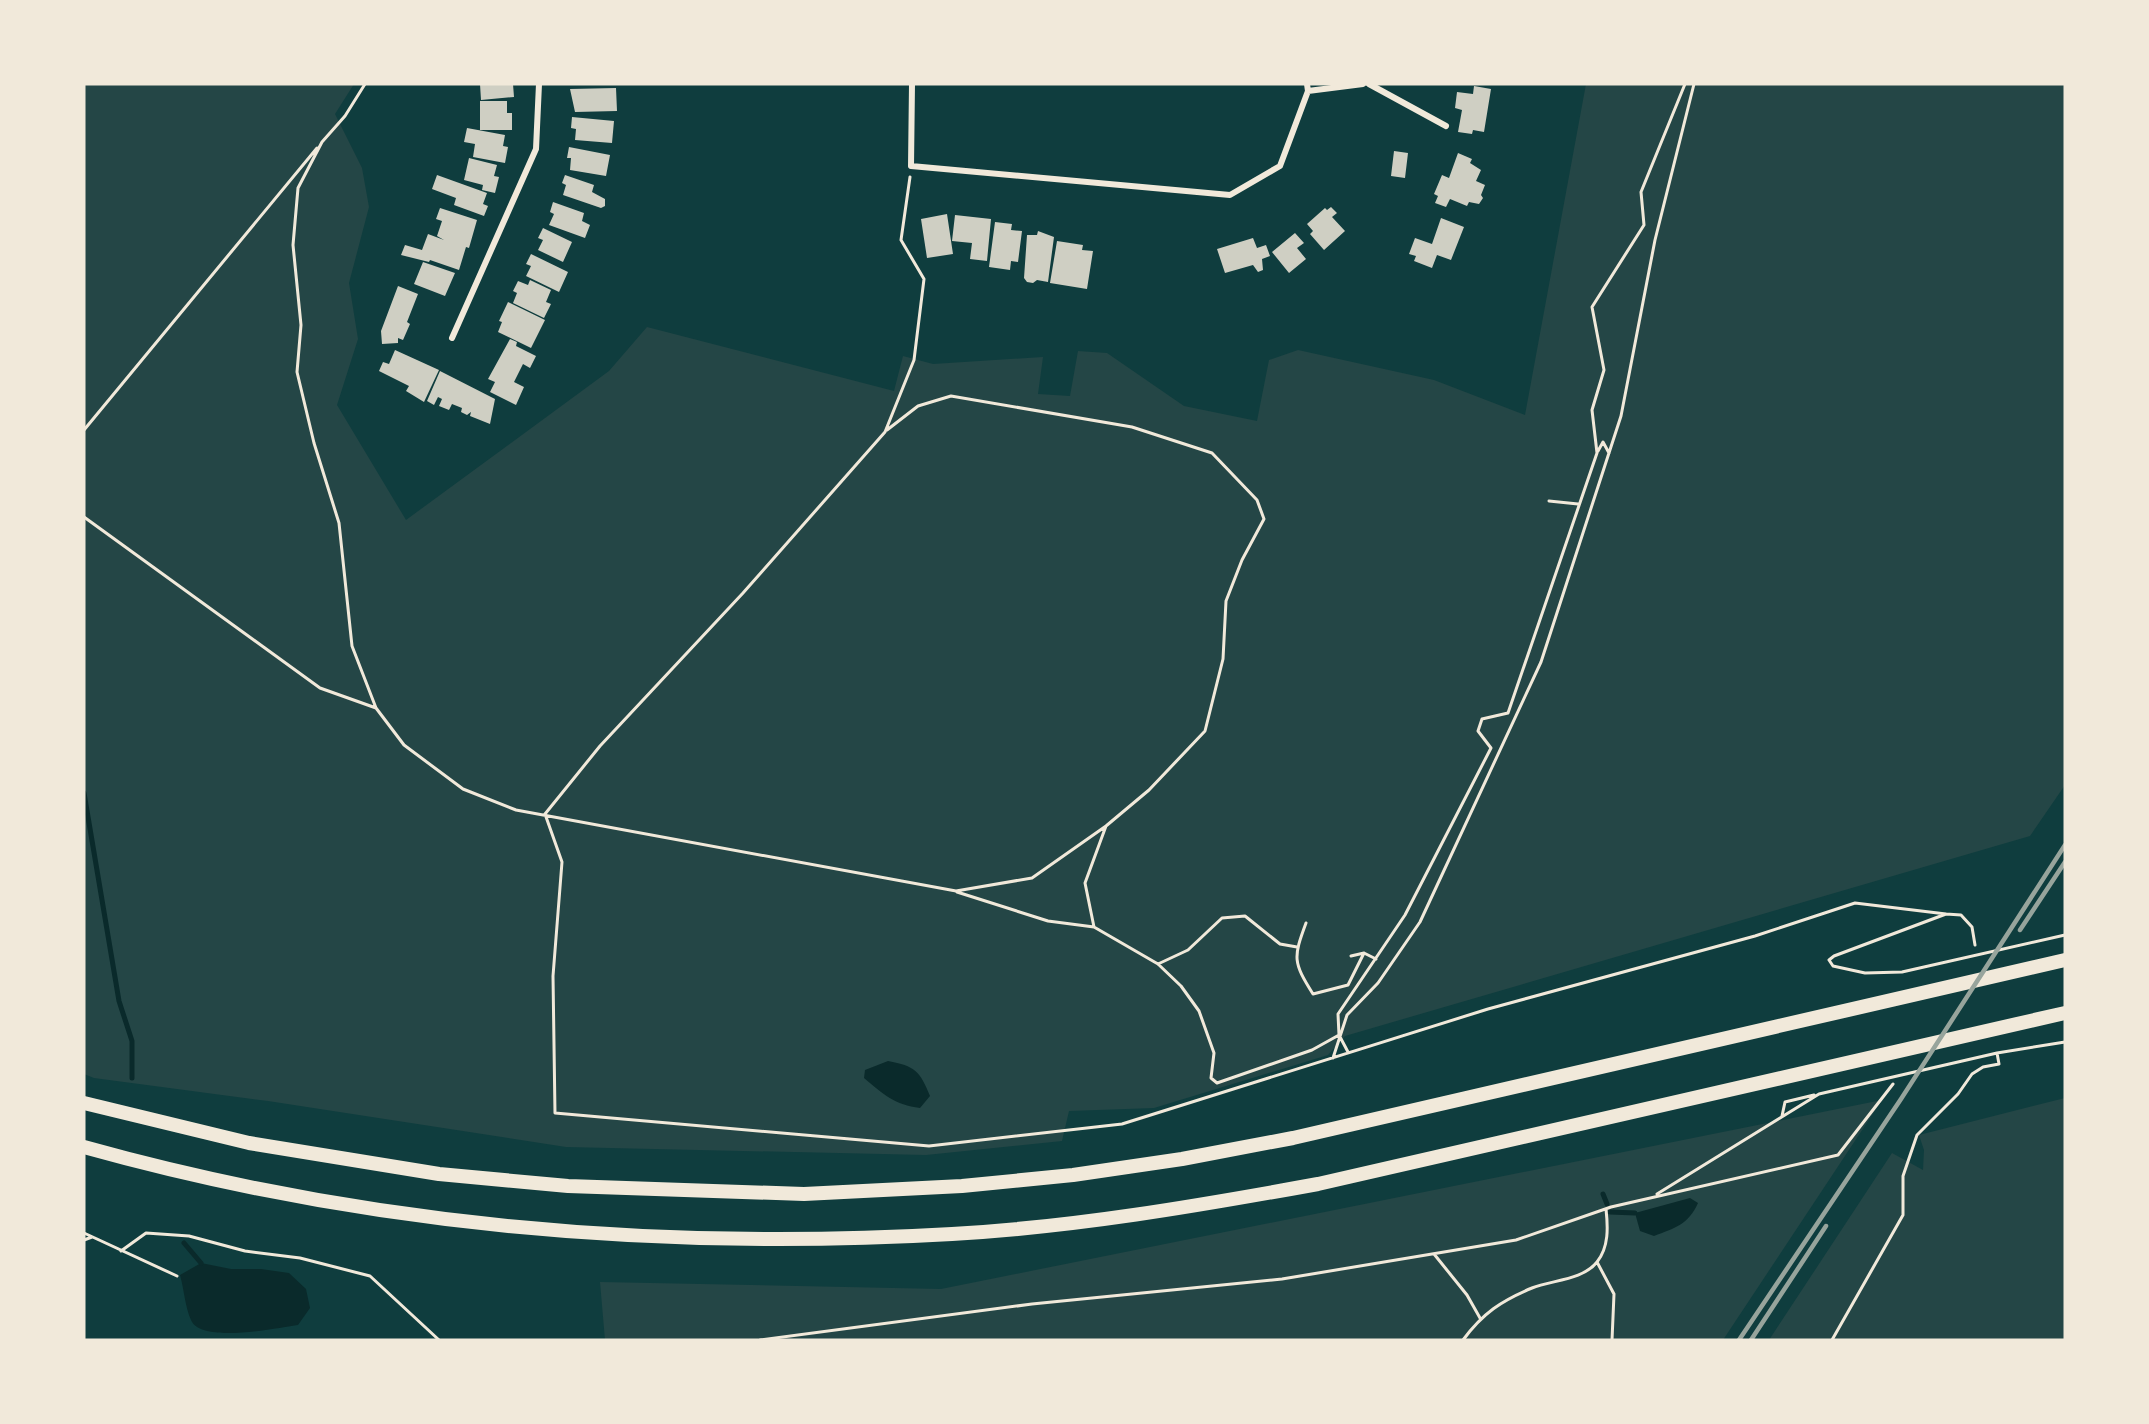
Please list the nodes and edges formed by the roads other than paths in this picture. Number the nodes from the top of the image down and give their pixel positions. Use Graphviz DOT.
graph roads {
  1 [pos="539,84"];
  2 [pos="912,84"];
  3 [pos="1363,84"];
  4 [pos="1369,84"];
  5 [pos="1308,88"];
  6 [pos="1446,126"];
  7 [pos="452,338"];
  8 [pos="2065,960"];
  9 [pos="2065,1013"];
  10 [pos="84,1102"];
  11 [pos="84,1147"];
  1 -- 7 [label="street"];
  2 -- 5 [label="street"];
  3 -- 5 [label="street"];
  4 -- 6 [label="street"];
  8 -- 10 [label="highway"];
  9 -- 11 [label="highway"];
}
